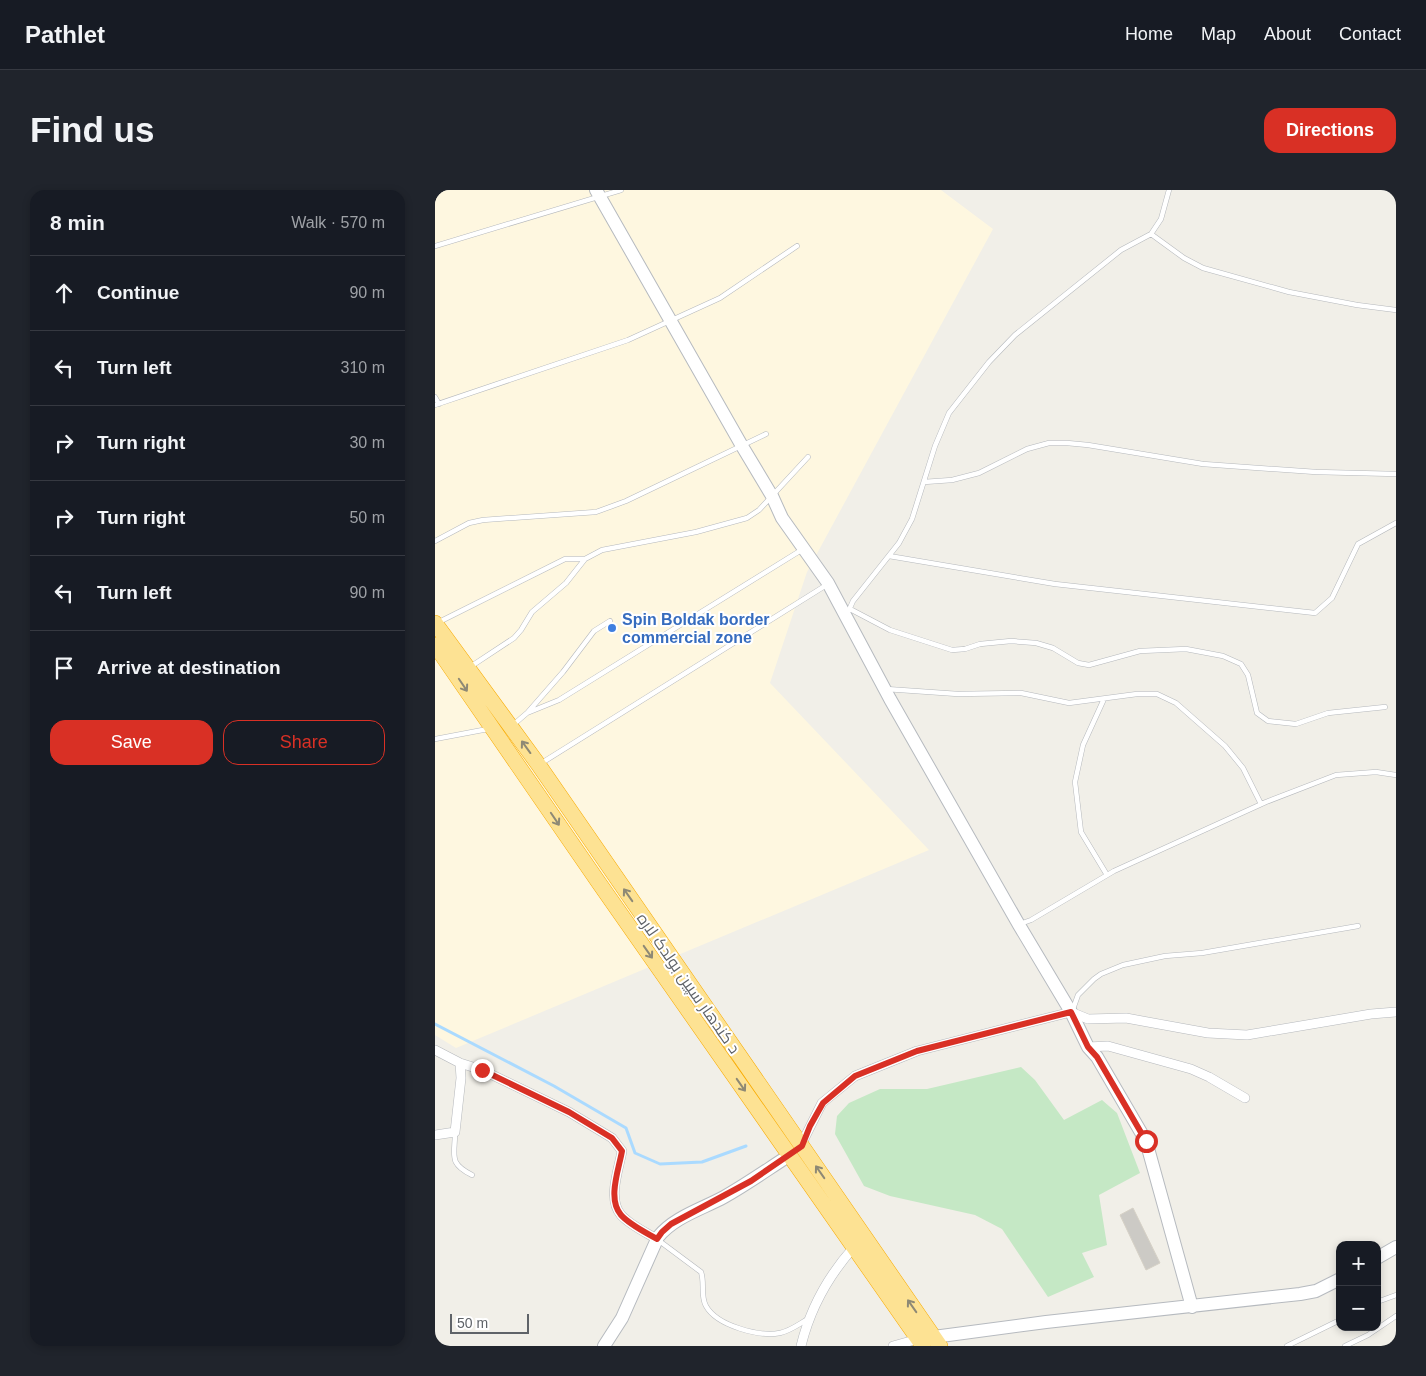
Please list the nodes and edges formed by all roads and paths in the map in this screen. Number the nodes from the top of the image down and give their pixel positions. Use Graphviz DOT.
graph roads {
  1 [pos="621,190"];
  2 [pos="1169,190"];
  3 [pos="598,193"];
  4 [pos="1151,234"];
  5 [pos="435,246"];
  6 [pos="797,246"];
  7 [pos="1396,310"];
  8 [pos="671,321"];
  9 [pos="435,397"];
  10 [pos="437,405"];
  11 [pos="766,434"];
  12 [pos="742,446"];
  13 [pos="807,457"];
  14 [pos="1396,474"];
  15 [pos="924,482"];
  16 [pos="772,496"];
  17 [pos="1396,523"];
  18 [pos="435,541"];
  19 [pos="804,549"];
  20 [pos="889,556"];
  21 [pos="585,559"];
  22 [pos="828,583"];
  23 [pos="847,612"];
  24 [pos="610,621"];
  25 [pos="435,623"];
  26 [pos="435,645"];
  27 [pos="468,668"];
  28 [pos="885,689"];
  29 [pos="1104,699"];
  30 [pos="1385,707"];
  31 [pos="527,713"];
  32 [pos="510,725"];
  33 [pos="492,728"];
  34 [pos="435,739"];
  35 [pos="538,764"];
  36 [pos="1396,775"];
  37 [pos="1261,804"];
  38 [pos="1107,875"];
  39 [pos="1019,925"];
  40 [pos="1357,926"];
  41 [pos="1071,1012"];
  42 [pos="1396,1012"];
  43 [pos="1088,1047"];
  44 [pos="435,1050"];
  45 [pos="461,1063"];
  46 [pos="1245,1098"];
  47 [pos="455,1132"];
  48 [pos="435,1135"];
  49 [pos="796,1151"];
  50 [pos="472,1175"];
  51 [pos="657,1239"];
  52 [pos="855,1247"];
  53 [pos="1396,1247"];
  54 [pos="1381,1256"];
  55 [pos="1336,1281"];
  56 [pos="1396,1295"];
  57 [pos="1381,1301"];
  58 [pos="1192,1307"];
  59 [pos="1396,1316"];
  60 [pos="811,1317"];
  61 [pos="1336,1322"];
  62 [pos="929,1342"];
  63 [pos="603,1346"];
  64 [pos="801,1346"];
  65 [pos="893,1346"];
  66 [pos="1287,1346"];
  67 [pos="1345,1346"];
  1 -- 3 [label="lane"];
  2 -- 4 [label="lane"];
  3 -- 5 [label="lane"];
  3 -- 8 [label="street"];
  4 -- 7 [label="lane"];
  4 -- 15 [label="lane"];
  6 -- 8 [label="lane"];
  8 -- 10 [label="lane"];
  8 -- 12 [label="street"];
  9 -- 10 [label="lane"];
  11 -- 12 [label="lane"];
  12 -- 16 [label="street"];
  12 -- 18 [label="lane"];
  13 -- 16 [label="lane"];
  14 -- 15 [label="lane"];
  15 -- 20 [label="lane"];
  16 -- 19 [label="street"];
  16 -- 21 [label="lane"];
  17 -- 20 [label="lane"];
  19 -- 22 [label="street"];
  19 -- 31 [label="lane"];
  20 -- 23 [label="lane"];
  21 -- 25 [label="lane"];
  21 -- 27 [label="lane"];
  22 -- 23 [label="street"];
  22 -- 35 [label="lane"];
  23 -- 28 [label="street"];
  23 -- 30 [label="lane"];
  24 -- 31 [label="lane"];
  25 -- 27 [label="highway, د کندهار سپین بولدک لاره"];
  26 -- 33 [label="highway, د کندهار سپین بولدک لاره, one-way"];
  27 -- 32 [label="highway, د کندهار سپین بولدک لاره"];
  28 -- 29 [label="lane"];
  28 -- 39 [label="street"];
  29 -- 37 [label="lane"];
  29 -- 38 [label="lane"];
  31 -- 32 [label="lane"];
  32 -- 33 [label="lane"];
  35 -- 32 [label="highway, د کندهار سپین بولدک لاره, one-way"];
  33 -- 34 [label="lane"];
  33 -- 49 [label="highway, د کندهار سپین بولدک لاره, one-way"];
  49 -- 35 [label="highway, د کندهار سپین بولدک لاره, one-way"];
  36 -- 37 [label="lane"];
  37 -- 38 [label="lane"];
  38 -- 39 [label="lane"];
  39 -- 41 [label="street"];
  40 -- 41 [label="lane"];
  41 -- 42 [label="street"];
  41 -- 43 [label="street"];
  41 -- 49 [label="street"];
  43 -- 46 [label="street"];
  43 -- 58 [label="street"];
  44 -- 45 [label="street"];
  45 -- 47 [label="street"];
  45 -- 51 [label="street"];
  47 -- 48 [label="street"];
  47 -- 50 [label="lane"];
  49 -- 51 [label="street"];
  49 -- 52 [label="highway, د کندهار سپین بولدک لاره"];
  62 -- 49 [label="highway, د کندهار سپین بولدک لاره, one-way"];
  51 -- 60 [label="lane"];
  51 -- 63 [label="street"];
  52 -- 60 [label="street"];
  52 -- 62 [label="highway, د کندهار سپین بولدک لاره"];
  53 -- 54 [label="street"];
  55 -- 58 [label="street"];
  56 -- 57 [label="lane"];
  58 -- 62 [label="street"];
  59 -- 67 [label="lane"];
  60 -- 64 [label="street"];
  61 -- 66 [label="lane"];
  62 -- 65 [label="street"];
}
